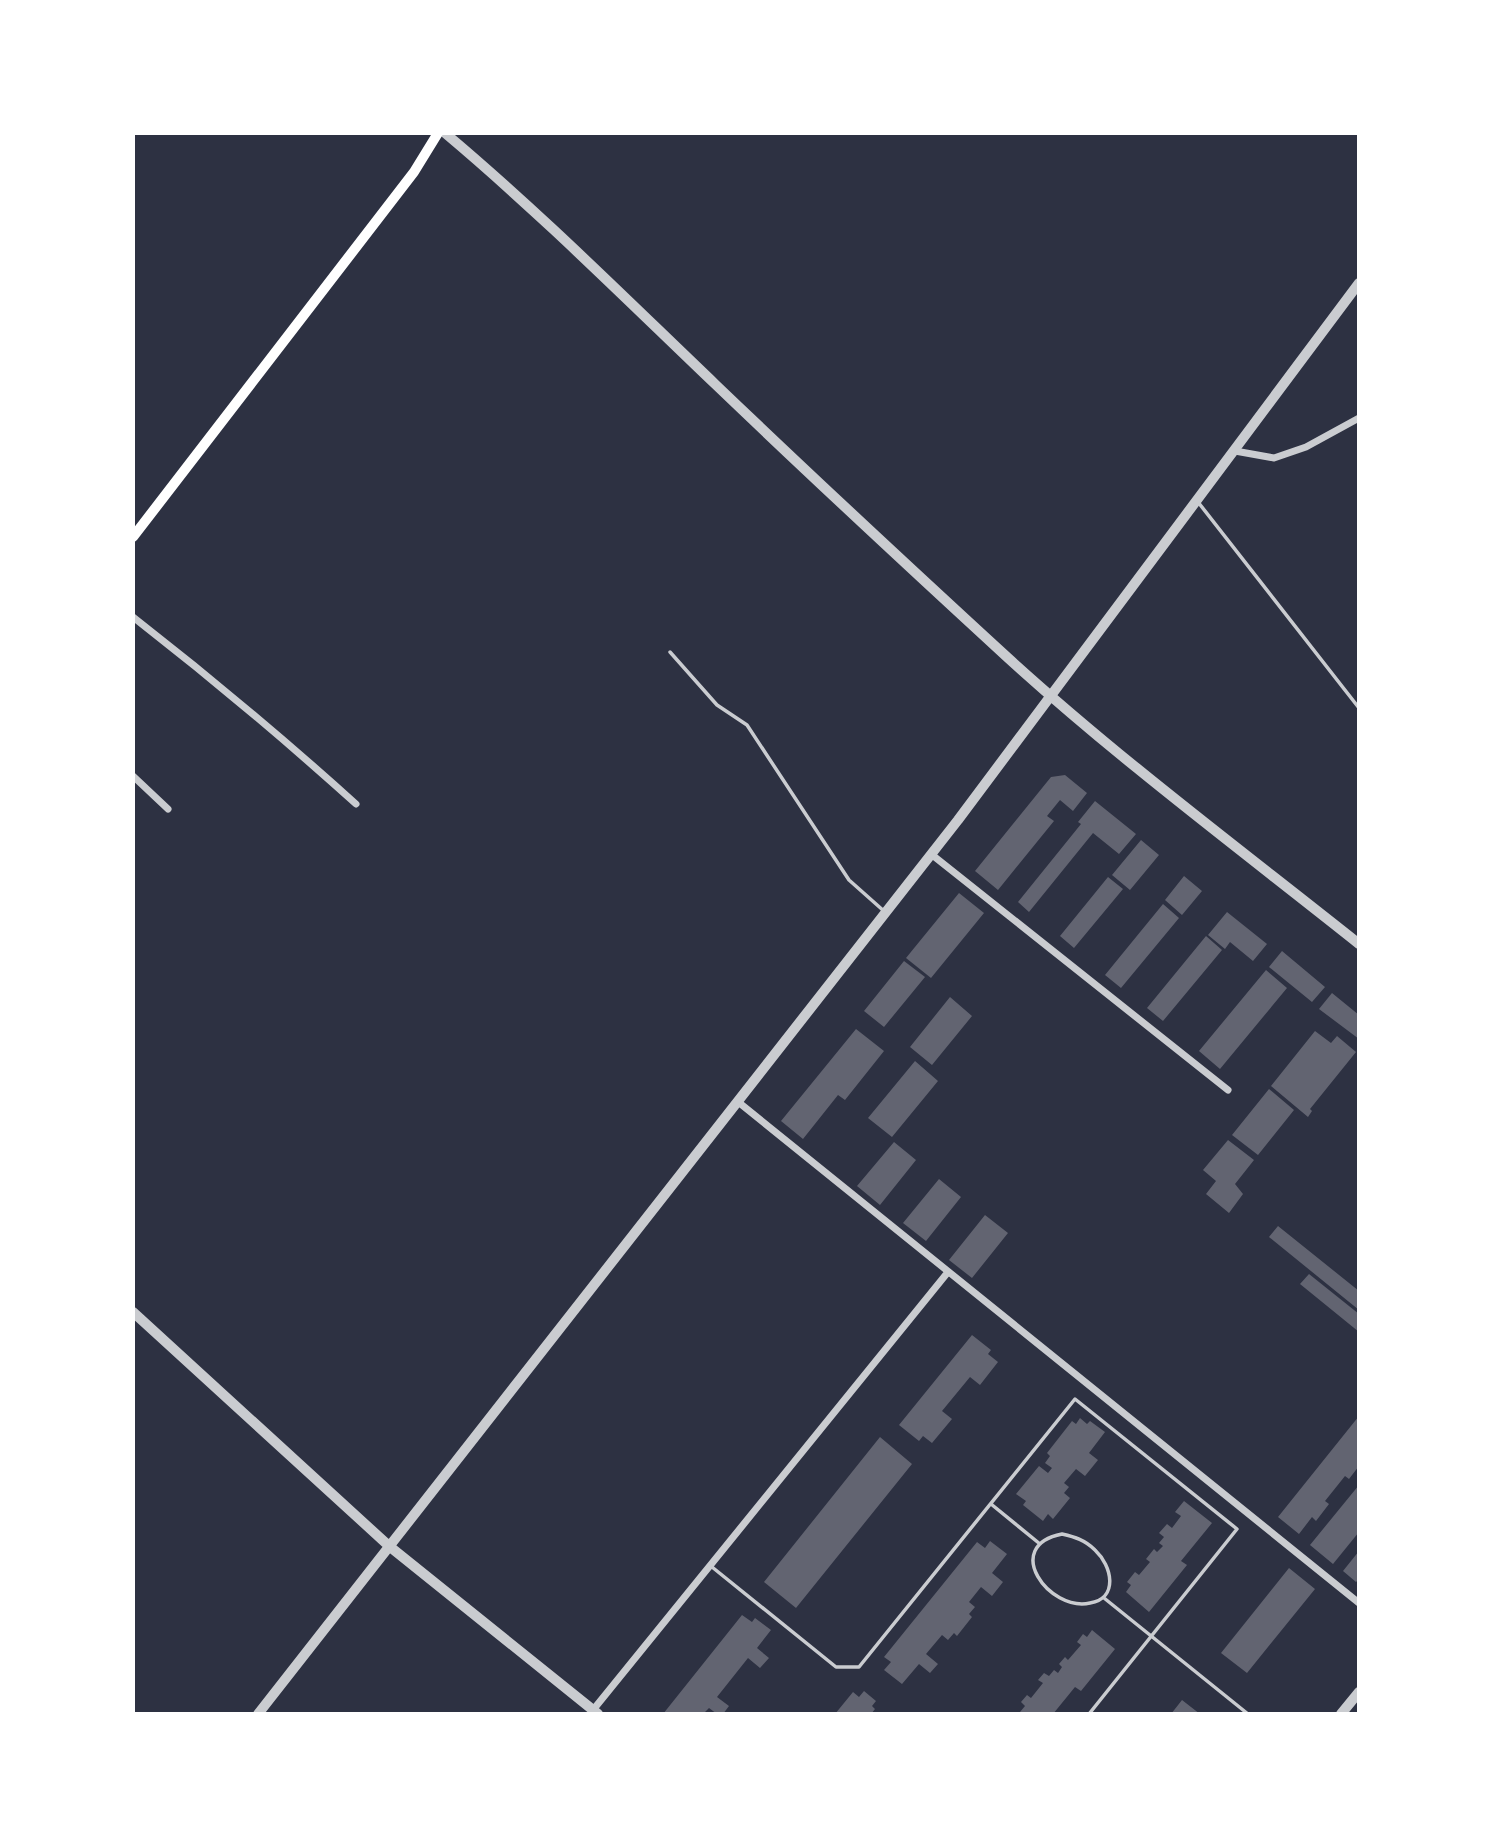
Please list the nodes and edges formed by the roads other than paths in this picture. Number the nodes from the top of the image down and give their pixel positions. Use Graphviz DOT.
graph roads {
  1 [pos="438,133"];
  2 [pos="445,133"];
  3 [pos="1359,283"];
  4 [pos="1359,418"];
  5 [pos="1235,451"];
  6 [pos="1197,500"];
  7 [pos="133,537"];
  8 [pos="133,617"];
  9 [pos="670,652"];
  10 [pos="1051,695"];
  11 [pos="1359,708"];
  12 [pos="133,776"];
  13 [pos="356,804"];
  14 [pos="168,809"];
  15 [pos="931,854"];
  16 [pos="885,912"];
  17 [pos="1359,944"];
  18 [pos="1227,1090"];
  19 [pos="737,1101"];
  20 [pos="948,1272"];
  21 [pos="133,1312"];
  22 [pos="991,1504"];
  23 [pos="1040,1544"];
  24 [pos="389,1546"];
  25 [pos="710,1565"];
  26 [pos="1104,1598"];
  27 [pos="1359,1603"];
  28 [pos="1152,1636"];
  29 [pos="1359,1692"];
  30 [pos="595,1712"];
  31 [pos="258,1714"];
  32 [pos="1089,1714"];
  33 [pos="1248,1714"];
  34 [pos="1341,1714"];
  1 -- 7 [label="main road"];
  2 -- 10 [label="street"];
  3 -- 5 [label="street"];
  4 -- 5 [label="street"];
  5 -- 6 [label="street"];
  6 -- 10 [label="street"];
  6 -- 11 [label="lane"];
  8 -- 13 [label="street"];
  9 -- 16 [label="lane"];
  10 -- 15 [label="street"];
  10 -- 17 [label="street"];
  12 -- 14 [label="street"];
  15 -- 16 [label="street"];
  15 -- 18 [label="street"];
  16 -- 19 [label="street"];
  19 -- 20 [label="street"];
  19 -- 24 [label="street"];
  20 -- 25 [label="street"];
  20 -- 27 [label="street"];
  21 -- 24 [label="street"];
  22 -- 23 [label="lane"];
  22 -- 25 [label="lane"];
  22 -- 28 [label="lane"];
  23 -- 26 [label="lane"];
  23 -- 26 [label="lane"];
  24 -- 30 [label="street"];
  24 -- 31 [label="street"];
  25 -- 30 [label="street"];
  26 -- 28 [label="lane"];
  28 -- 32 [label="lane"];
  28 -- 33 [label="lane"];
  29 -- 34 [label="street"];
}
